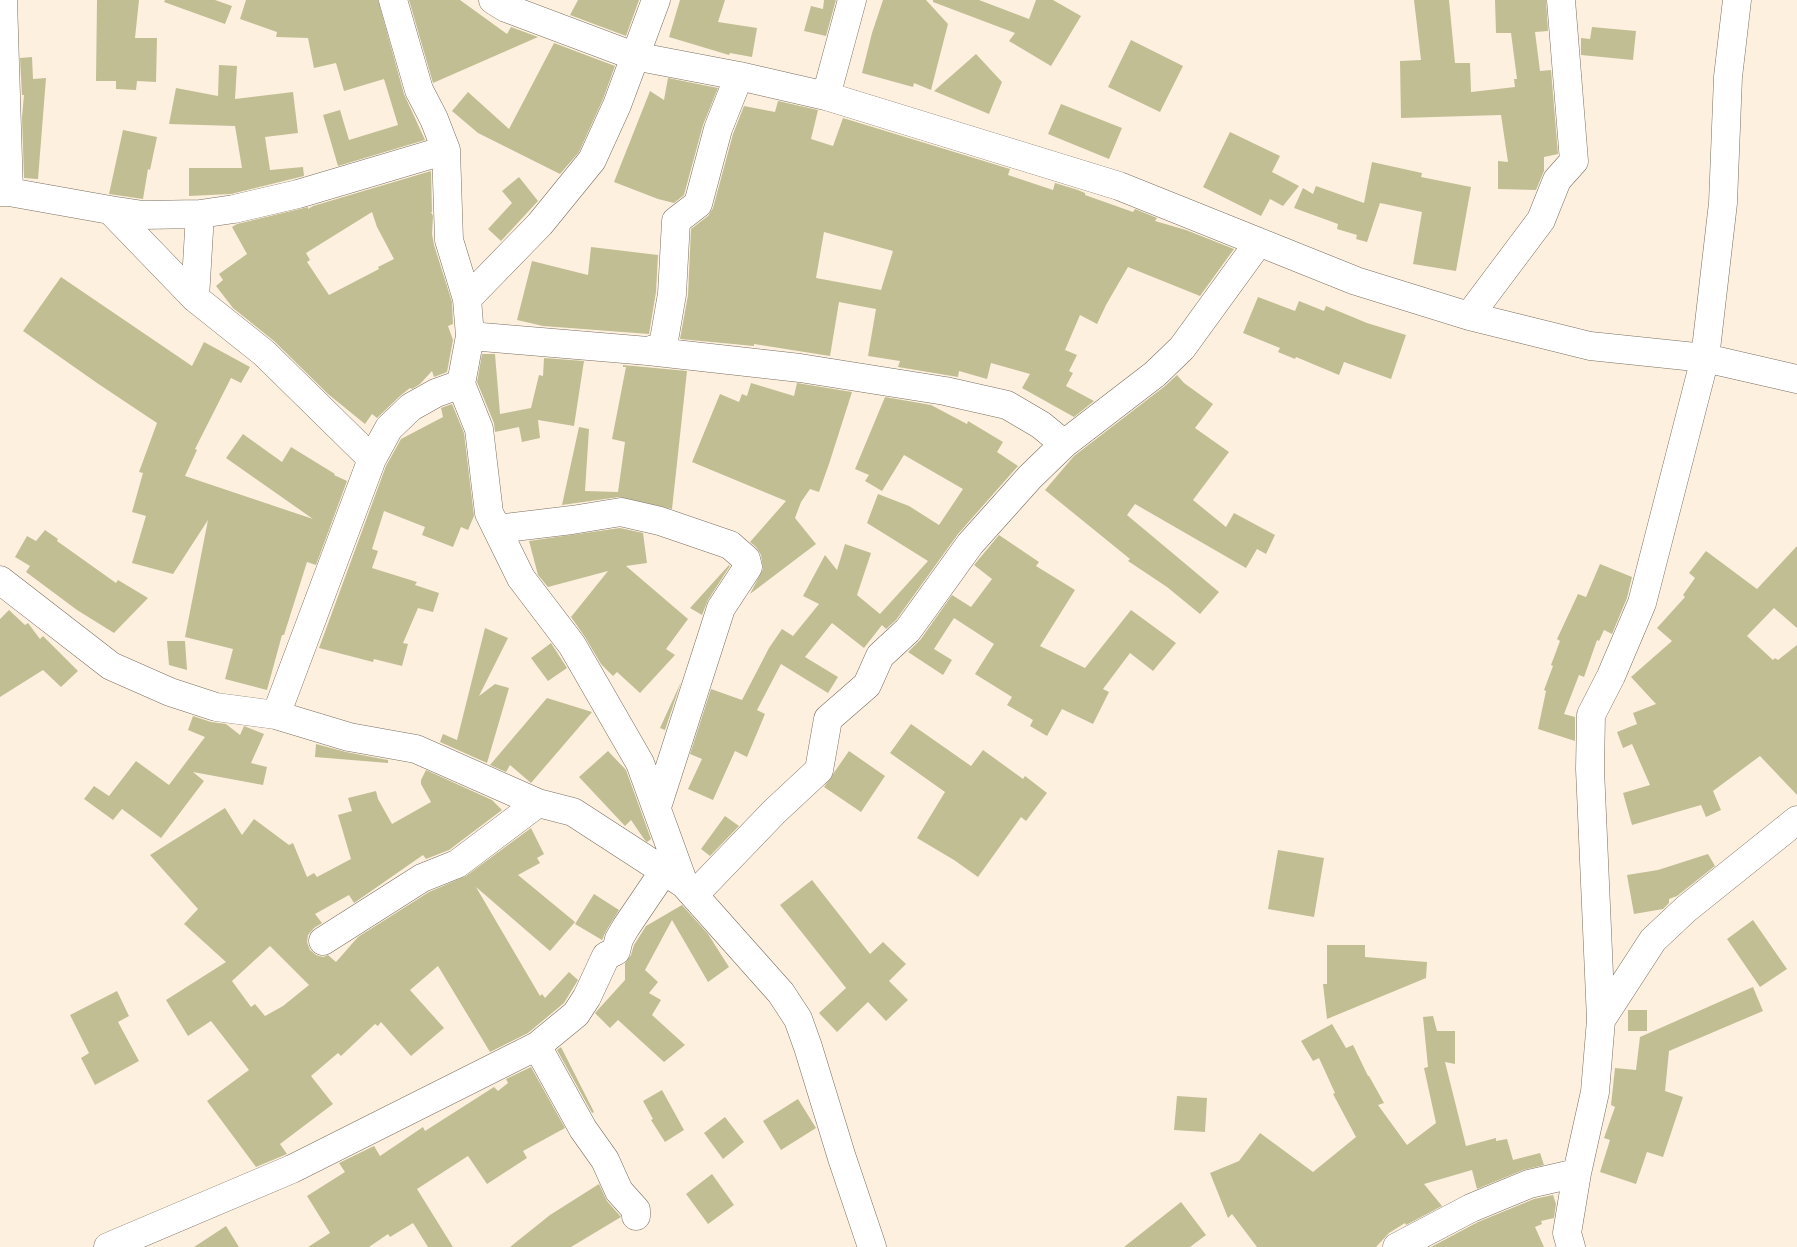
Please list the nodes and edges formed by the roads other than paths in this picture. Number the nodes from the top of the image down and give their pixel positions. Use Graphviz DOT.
graph roads {
  1 [pos="3,0"];
  2 [pos="393,0"];
  3 [pos="656,0"];
  4 [pos="852,0"];
  5 [pos="1561,0"];
  6 [pos="1737,0"];
  7 [pos="504,3"];
  8 [pos="634,56"];
  9 [pos="739,76"];
  10 [pos="826,96"];
  11 [pos="446,150"];
  12 [pos="4,192"];
  13 [pos="110,210"];
  14 [pos="200,214"];
  15 [pos="1259,242"];
  16 [pos="195,298"];
  17 [pos="467,299"];
  18 [pos="1469,316"];
  19 [pos="470,336"];
  20 [pos="648,351"];
  21 [pos="1705,358"];
  22 [pos="1797,379"];
  23 [pos="461,384"];
  24 [pos="1064,444"];
  25 [pos="372,459"];
  26 [pos="497,529"];
  27 [pos="0,580"];
  28 [pos="276,715"];
  29 [pos="538,803"];
  30 [pos="657,807"];
  31 [pos="1797,820"];
  32 [pos="681,883"];
  33 [pos="323,941"];
  34 [pos="1600,1020"];
  35 [pos="538,1046"];
  36 [pos="1577,1172"];
  37 [pos="636,1216"];
  38 [pos="108,1247"];
  39 [pos="872,1247"];
  40 [pos="1397,1247"];
  41 [pos="1571,1247"];
  1 -- 12 [label="street"];
  2 -- 11 [label="street"];
  3 -- 8 [label="street"];
  4 -- 10 [label="street"];
  5 -- 18 [label="street"];
  6 -- 21 [label="street"];
  7 -- 8 [label="street"];
  8 -- 9 [label="street"];
  8 -- 17 [label="street"];
  9 -- 10 [label="street"];
  9 -- 20 [label="street"];
  10 -- 15 [label="street"];
  11 -- 14 [label="street"];
  11 -- 17 [label="street"];
  12 -- 13 [label="street"];
  13 -- 14 [label="street"];
  13 -- 16 [label="street"];
  14 -- 16 [label="street"];
  15 -- 18 [label="street"];
  15 -- 24 [label="street"];
  16 -- 25 [label="street"];
  17 -- 19 [label="street"];
  18 -- 21 [label="street"];
  19 -- 20 [label="street"];
  19 -- 23 [label="street"];
  20 -- 24 [label="street"];
  21 -- 22 [label="street"];
  21 -- 34 [label="street"];
  23 -- 25 [label="street"];
  23 -- 26 [label="street"];
  24 -- 32 [label="street"];
  25 -- 28 [label="street"];
  26 -- 30 [label="street"];
  26 -- 30 [label="street"];
  27 -- 28 [label="street"];
  28 -- 29 [label="street"];
  29 -- 32 [label="street"];
  29 -- 33 [label="street"];
  30 -- 32 [label="street"];
  31 -- 34 [label="street"];
  32 -- 35 [label="street"];
  32 -- 39 [label="street"];
  34 -- 36 [label="street"];
  35 -- 37 [label="street"];
  35 -- 38 [label="street"];
  36 -- 40 [label="street"];
  36 -- 41 [label="street"];
}
